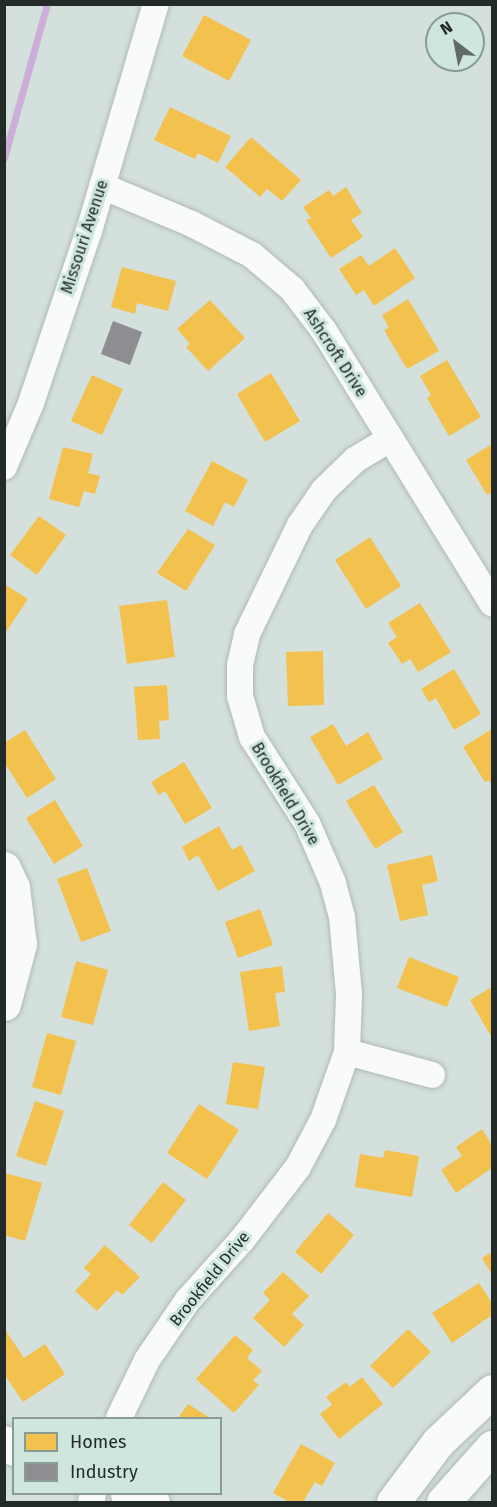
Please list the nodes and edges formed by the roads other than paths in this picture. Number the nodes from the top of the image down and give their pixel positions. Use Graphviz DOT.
graph roads {
  1 [pos="156,4"];
  2 [pos="102,186"];
  3 [pos="390,439"];
  4 [pos="4,467"];
  5 [pos="492,603"];
  6 [pos="4,868"];
  7 [pos="4,1004"];
  8 [pos="347,1052"];
  9 [pos="432,1075"];
  10 [pos="492,1391"];
  11 [pos="120,1417"];
  12 [pos="492,1447"];
  13 [pos="130,1495"];
  14 [pos="153,1503"];
  15 [pos="393,1503"];
  16 [pos="443,1503"];
  1 -- 2 [label="street, Missouri Avenue"];
  2 -- 3 [label="street, Ashcroft Drive"];
  2 -- 4 [label="street, Missouri Avenue"];
  3 -- 5 [label="street, Ashcroft Drive"];
  3 -- 8 [label="street, Brookfield Drive"];
  6 -- 7 [label="street"];
  8 -- 9 [label="street"];
  8 -- 11 [label="street, Brookfield Drive"];
  10 -- 15 [label="street"];
  12 -- 16 [label="street"];
  13 -- 14 [label="street"];
}
